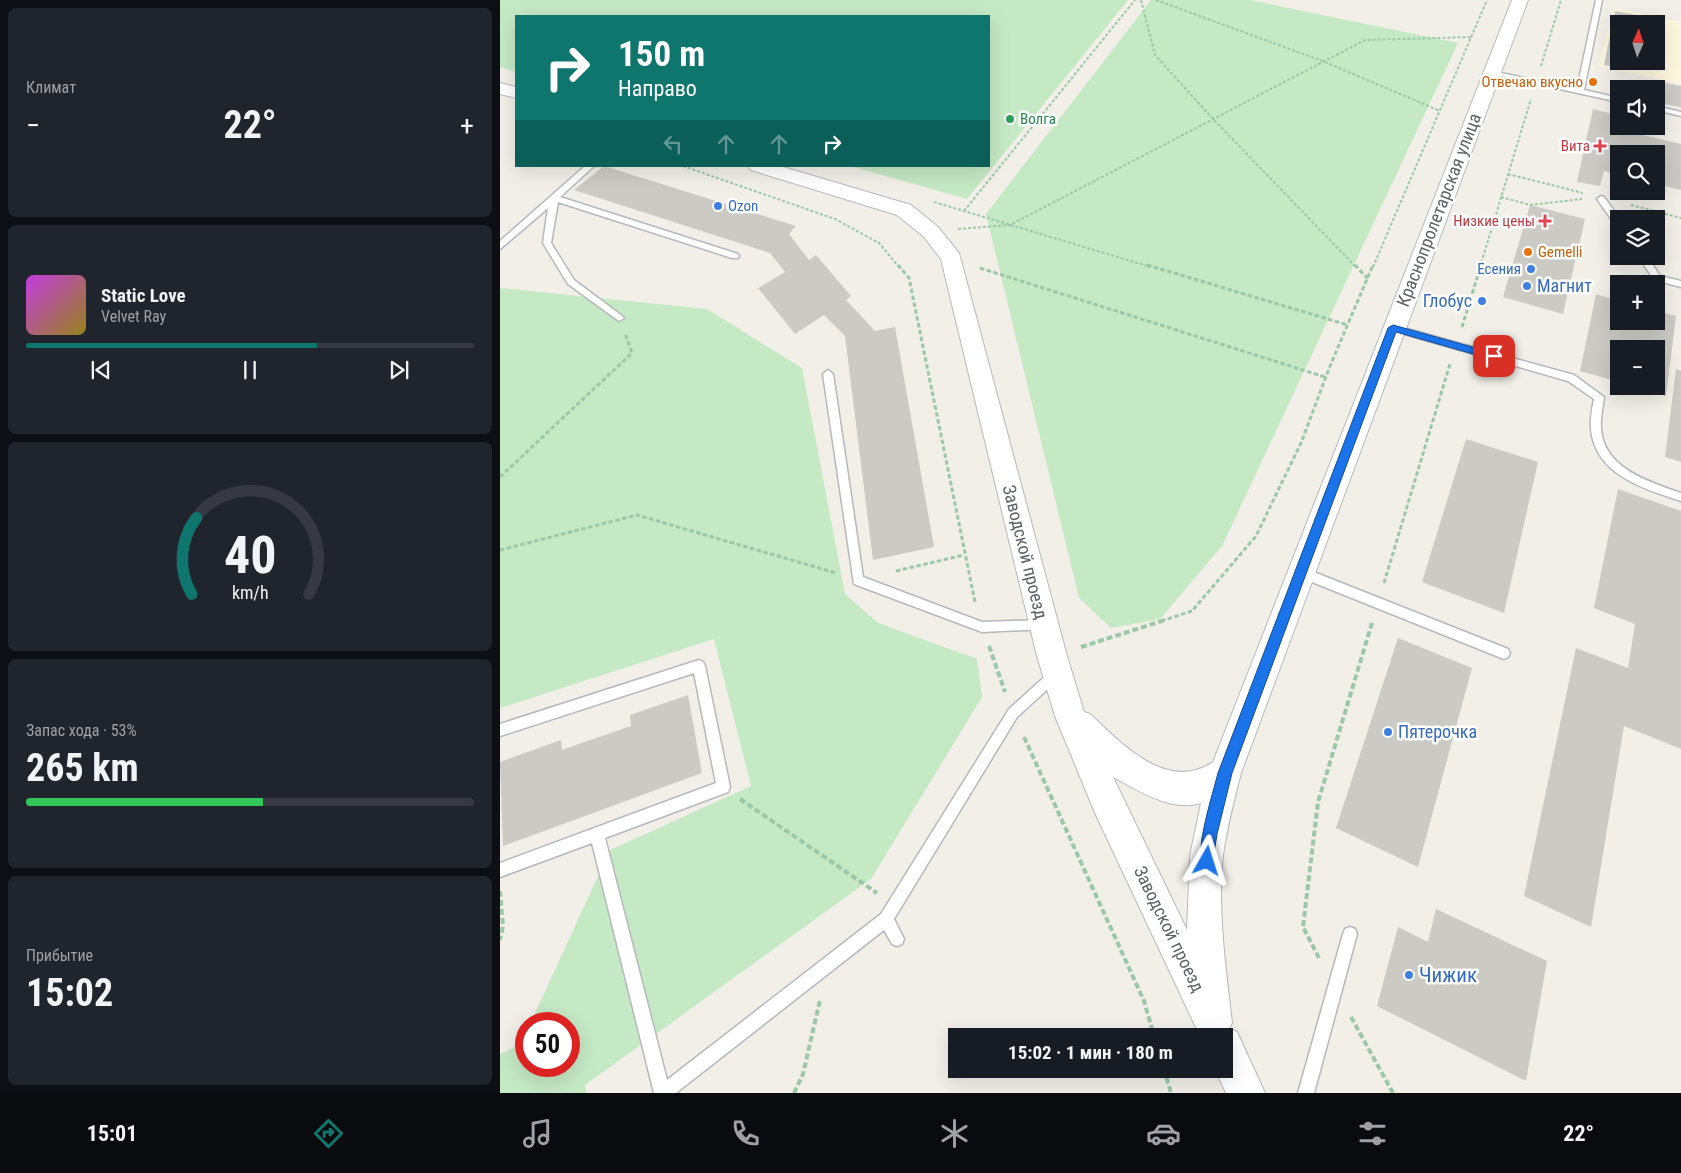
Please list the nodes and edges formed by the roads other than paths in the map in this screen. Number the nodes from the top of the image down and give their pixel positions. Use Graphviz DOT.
graph roads {
  1 [pos="1520,0"];
  2 [pos="1598,0"];
  3 [pos="1491,73"];
  4 [pos="500,88"];
  5 [pos="1580,92"];
  6 [pos="515,93"];
  7 [pos="1610,98"];
  8 [pos="1665,110"];
  9 [pos="1681,114"];
  10 [pos="589,167"];
  11 [pos="761,167"];
  12 [pos="554,198"];
  13 [pos="1601,199"];
  14 [pos="1610,212"];
  15 [pos="500,246"];
  16 [pos="736,256"];
  17 [pos="1648,265"];
  18 [pos="1681,284"];
  19 [pos="619,318"];
  20 [pos="1393,328"];
  21 [pos="828,374"];
  22 [pos="1681,497"];
  23 [pos="1301,572"];
  24 [pos="1044,625"];
  25 [pos="1504,654"];
  26 [pos="1054,664"];
  27 [pos="1070,716"];
  28 [pos="500,730"];
  29 [pos="1225,773"];
  30 [pos="597,835"];
  31 [pos="500,870"];
  32 [pos="886,918"];
  33 [pos="1350,934"];
  34 [pos="897,939"];
  35 [pos="1216,1028"];
  36 [pos="1218,1028"];
  37 [pos="1233,1065"];
  38 [pos="662,1093"];
  39 [pos="1246,1093"];
  40 [pos="1306,1093"];
  1 -- 3 [label="main road, Краснопролетарская улица"];
  2 -- 5 [label="lane"];
  3 -- 5 [label="lane"];
  3 -- 20 [label="main road, Краснопролетарская улица"];
  4 -- 6 [label="main road"];
  5 -- 7 [label="lane"];
  8 -- 9 [label="lane"];
  10 -- 12 [label="lane"];
  11 -- 24 [label="main road, Заводской проезд"];
  12 -- 15 [label="lane"];
  12 -- 16 [label="lane"];
  12 -- 19 [label="lane"];
  13 -- 14 [label="lane"];
  17 -- 18 [label="lane"];
  20 -- 22 [label="lane"];
  20 -- 23 [label="main road, Краснопролетарская улица"];
  21 -- 24 [label="lane"];
  23 -- 25 [label="lane"];
  23 -- 29 [label="main road, Краснопролетарская улица"];
  24 -- 26 [label="main road, Заводской проезд"];
  26 -- 27 [label="main road, Заводской проезд"];
  26 -- 32 [label="lane"];
  27 -- 29 [label="main road"];
  27 -- 35 [label="main road, Заводской проезд"];
  28 -- 30 [label="lane"];
  29 -- 36 [label="main road, Краснопролетарская улица"];
  30 -- 31 [label="lane"];
  30 -- 38 [label="lane"];
  32 -- 34 [label="lane"];
  32 -- 38 [label="lane"];
  33 -- 40 [label="lane"];
  37 -- 39 [label="main road, Заводской проезд"];
}
